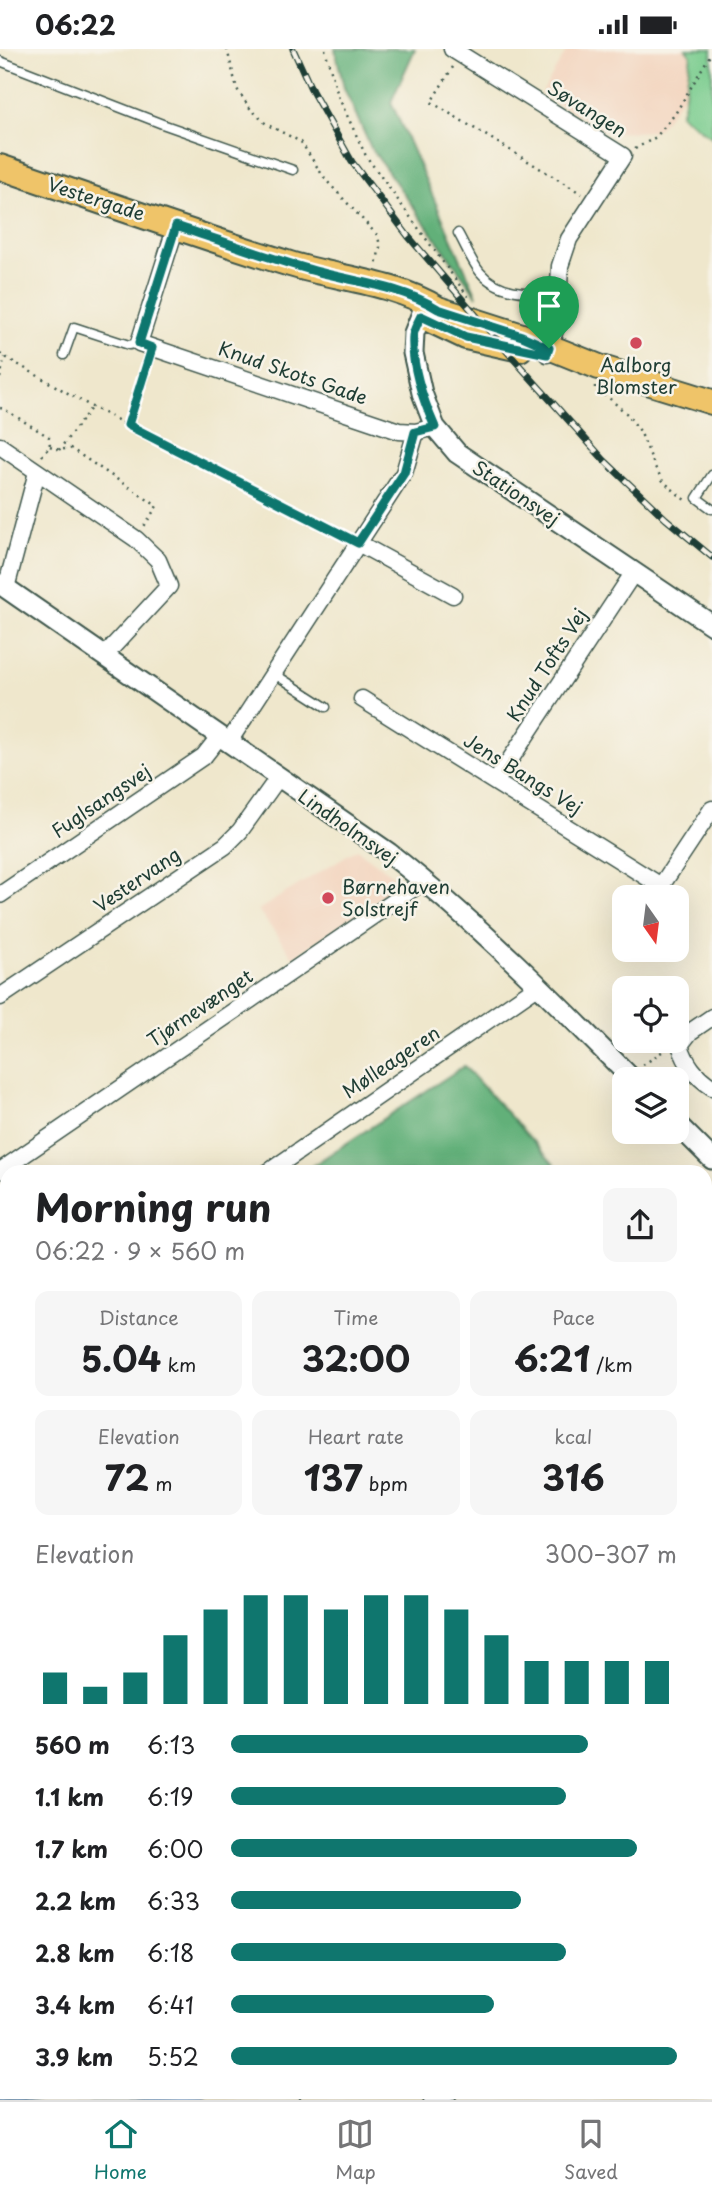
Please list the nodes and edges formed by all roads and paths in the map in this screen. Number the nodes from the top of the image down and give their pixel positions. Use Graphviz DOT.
graph roads {
  1 [pos="227,49"];
  2 [pos="325,49"];
  3 [pos="456,52"];
  4 [pos="712,53"];
  5 [pos="0,61"];
  6 [pos="623,156"];
  7 [pos="0,167"];
  8 [pos="293,170"];
  9 [pos="594,201"];
  10 [pos="176,226"];
  11 [pos="458,233"];
  12 [pos="376,265"];
  13 [pos="559,293"];
  14 [pos="474,305"];
  15 [pos="423,308"];
  16 [pos="145,346"];
  17 [pos="548,351"];
  18 [pos="0,355"];
  19 [pos="64,355"];
  20 [pos="5,357"];
  21 [pos="587,363"];
  22 [pos="0,378"];
  23 [pos="712,402"];
  24 [pos="92,407"];
  25 [pos="0,408"];
  26 [pos="128,425"];
  27 [pos="435,427"];
  28 [pos="415,432"];
  29 [pos="0,446"];
  30 [pos="50,446"];
  31 [pos="59,450"];
  32 [pos="34,470"];
  33 [pos="712,475"];
  34 [pos="692,506"];
  35 [pos="712,509"];
  36 [pos="136,539"];
  37 [pos="358,543"];
  38 [pos="634,572"];
  39 [pos="3,586"];
  40 [pos="453,595"];
  41 [pos="712,625"];
  42 [pos="104,656"];
  43 [pos="273,673"];
  44 [pos="362,699"];
  45 [pos="326,708"];
  46 [pos="224,740"];
  47 [pos="278,778"];
  48 [pos="496,781"];
  49 [pos="712,809"];
  50 [pos="424,881"];
  51 [pos="0,895"];
  52 [pos="539,985"];
  53 [pos="0,997"];
  54 [pos="712,1017"];
  55 [pos="689,1033"];
  56 [pos="660,1053"];
  57 [pos="682,1053"];
  58 [pos="620,1067"];
  59 [pos="644,1067"];
  60 [pos="712,1087"];
  61 [pos="689,1136"];
  62 [pos="712,1159"];
  63 [pos="9,1165"];
  64 [pos="279,1165"];
  1 -- 12 [label="path"];
  2 -- 14 [label="path"];
  3 -- 6 [label="street, Søvangen"];
  3 -- 9 [label="path"];
  4 -- 6 [label="path"];
  5 -- 8 [label="lane"];
  6 -- 9 [label="street, Søvangen"];
  7 -- 10 [label="main road, Vestergade"];
  9 -- 13 [label="street, Søvangen"];
  10 -- 15 [label="main road, Vestergade"];
  10 -- 16 [label="street"];
  11 -- 13 [label="lane"];
  13 -- 17 [label="street, Søvangen"];
  15 -- 17 [label="main road, Vestergade"];
  15 -- 27 [label="street, Stationsvej"];
  16 -- 19 [label="lane"];
  16 -- 26 [label="path"];
  16 -- 28 [label="street, Knud Skots Gade"];
  17 -- 21 [label="main road, Vestergade"];
  18 -- 20 [label="path"];
  20 -- 22 [label="path"];
  20 -- 24 [label="path"];
  21 -- 23 [label="main road, Vestergade"];
  21 -- 34 [label="path"];
  24 -- 26 [label="path"];
  24 -- 31 [label="path"];
  25 -- 30 [label="path"];
  26 -- 37 [label="path"];
  27 -- 28 [label="street, Knud Skots Gade"];
  27 -- 38 [label="street, Stationsvej"];
  28 -- 37 [label="street, Fuglsangsvej"];
  29 -- 32 [label="street"];
  30 -- 31 [label="path"];
  30 -- 32 [label="path"];
  31 -- 36 [label="path"];
  32 -- 36 [label="street"];
  32 -- 39 [label="street, Lindholmsvej"];
  33 -- 35 [label="lane"];
  36 -- 42 [label="street"];
  37 -- 40 [label="street"];
  37 -- 43 [label="street, Fuglsangsvej"];
  38 -- 41 [label="street, Stationsvej"];
  38 -- 48 [label="street, Knud Tofts Vej"];
  39 -- 42 [label="street, Lindholmsvej"];
  42 -- 46 [label="street, Lindholmsvej"];
  43 -- 45 [label="lane"];
  43 -- 46 [label="street, Fuglsangsvej"];
  44 -- 48 [label="street, Jens Bangs Vej"];
  46 -- 47 [label="street, Lindholmsvej"];
  46 -- 51 [label="street, Fuglsangsvej"];
  47 -- 50 [label="street, Lindholmsvej"];
  47 -- 53 [label="street, Vestervang"];
  48 -- 49 [label="street, Jens Bangs Vej"];
  50 -- 52 [label="street, Lindholmsvej"];
  50 -- 63 [label="street, Tjørnevænget"];
  52 -- 58 [label="street, Lindholmsvej"];
  52 -- 64 [label="street, Mølleageren"];
  54 -- 55 [label="street"];
  56 -- 59 [label="path"];
  57 -- 60 [label="street"];
  61 -- 62 [label="street"];
}
